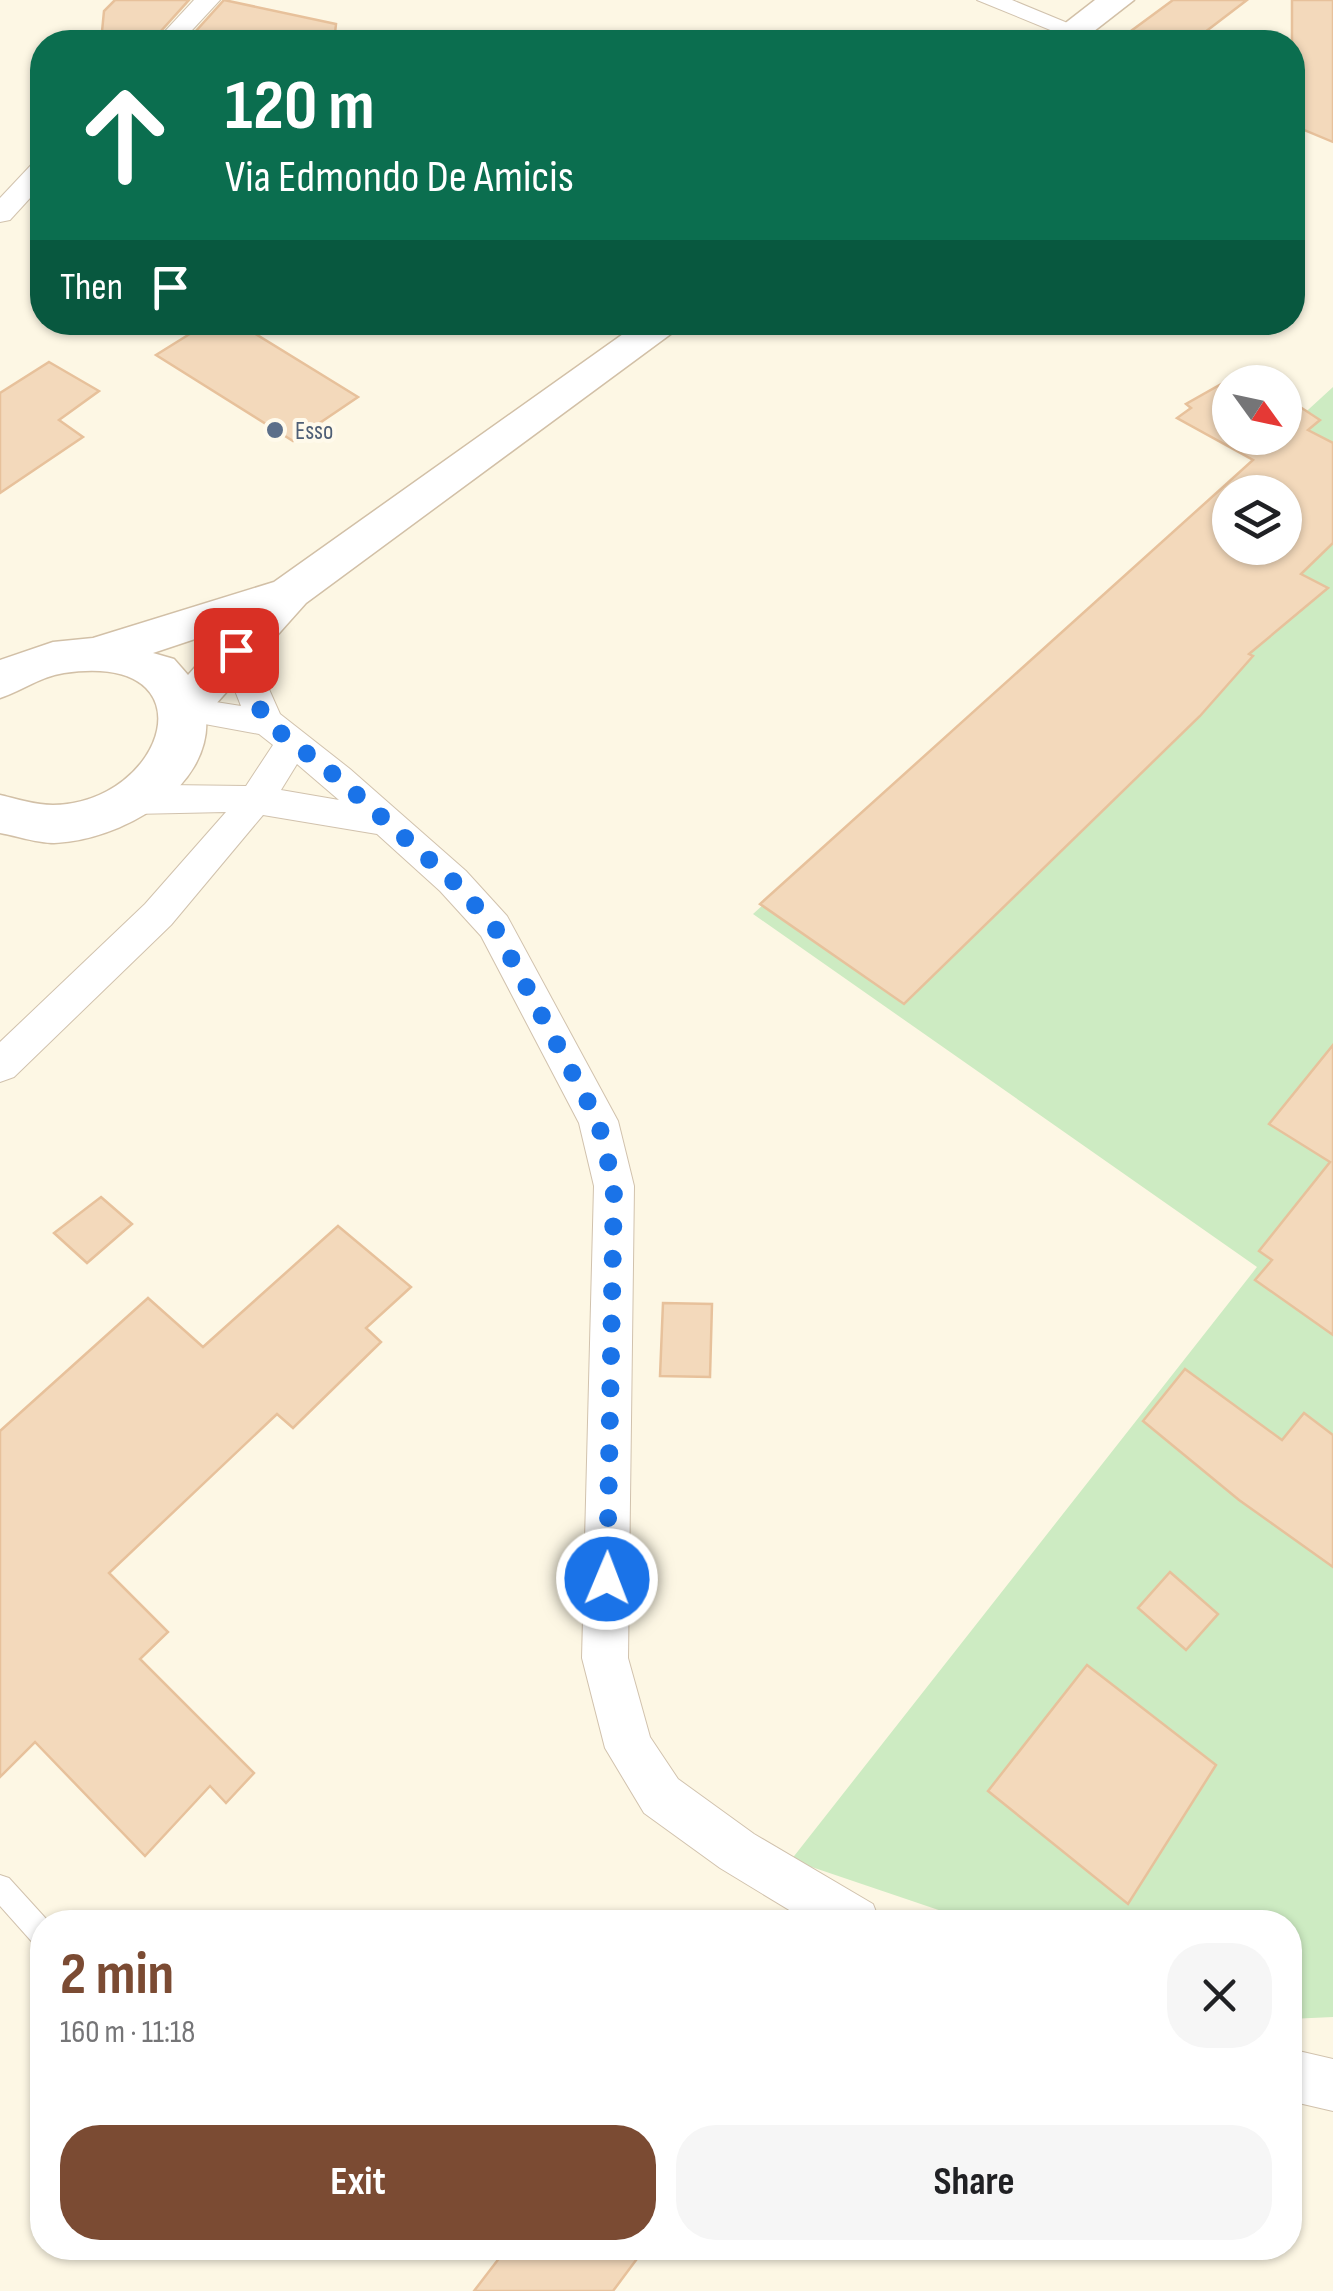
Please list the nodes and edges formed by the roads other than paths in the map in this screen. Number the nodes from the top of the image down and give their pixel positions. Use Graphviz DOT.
graph roads {
  1 [pos="208,0"];
  2 [pos="989,0"];
  3 [pos="1117,0"];
  4 [pos="179,30"];
  5 [pos="1051,30"];
  6 [pos="1076,30"];
  7 [pos="30,183"];
  8 [pos="0,214"];
  9 [pos="648,335"];
  10 [pos="290,592"];
  11 [pos="0,636"];
  12 [pos="236,650"];
  13 [pos="81,655"];
  14 [pos="0,681"];
  15 [pos="184,709"];
  16 [pos="280,733"];
  17 [pos="260,798"];
  18 [pos="134,800"];
  19 [pos="0,814"];
  20 [pos="74,822"];
  21 [pos="382,822"];
  22 [pos="0,851"];
  23 [pos="0,1066"];
  24 [pos="0,1887"];
  25 [pos="835,1910"];
  26 [pos="30,1921"];
  27 [pos="1302,2079"];
  28 [pos="1333,2085"];
  1 -- 4 [label="street"];
  2 -- 5 [label="street"];
  3 -- 6 [label="main road"];
  7 -- 8 [label="street"];
  9 -- 10 [label="main road"];
  10 -- 12 [label="main road"];
  10 -- 13 [label="main road"];
  11 -- 13 [label="main road"];
  12 -- 15 [label="main road"];
  12 -- 16 [label="street"];
  13 -- 14 [label="main road"];
  13 -- 15 [label="main road"];
  15 -- 16 [label="street"];
  15 -- 18 [label="main road"];
  16 -- 17 [label="street"];
  16 -- 21 [label="street"];
  17 -- 18 [label="street"];
  17 -- 21 [label="street"];
  17 -- 23 [label="street"];
  18 -- 20 [label="main road"];
  19 -- 20 [label="main road"];
  20 -- 22 [label="main road"];
  21 -- 25 [label="street"];
  24 -- 26 [label="lane"];
  27 -- 28 [label="street"];
}
